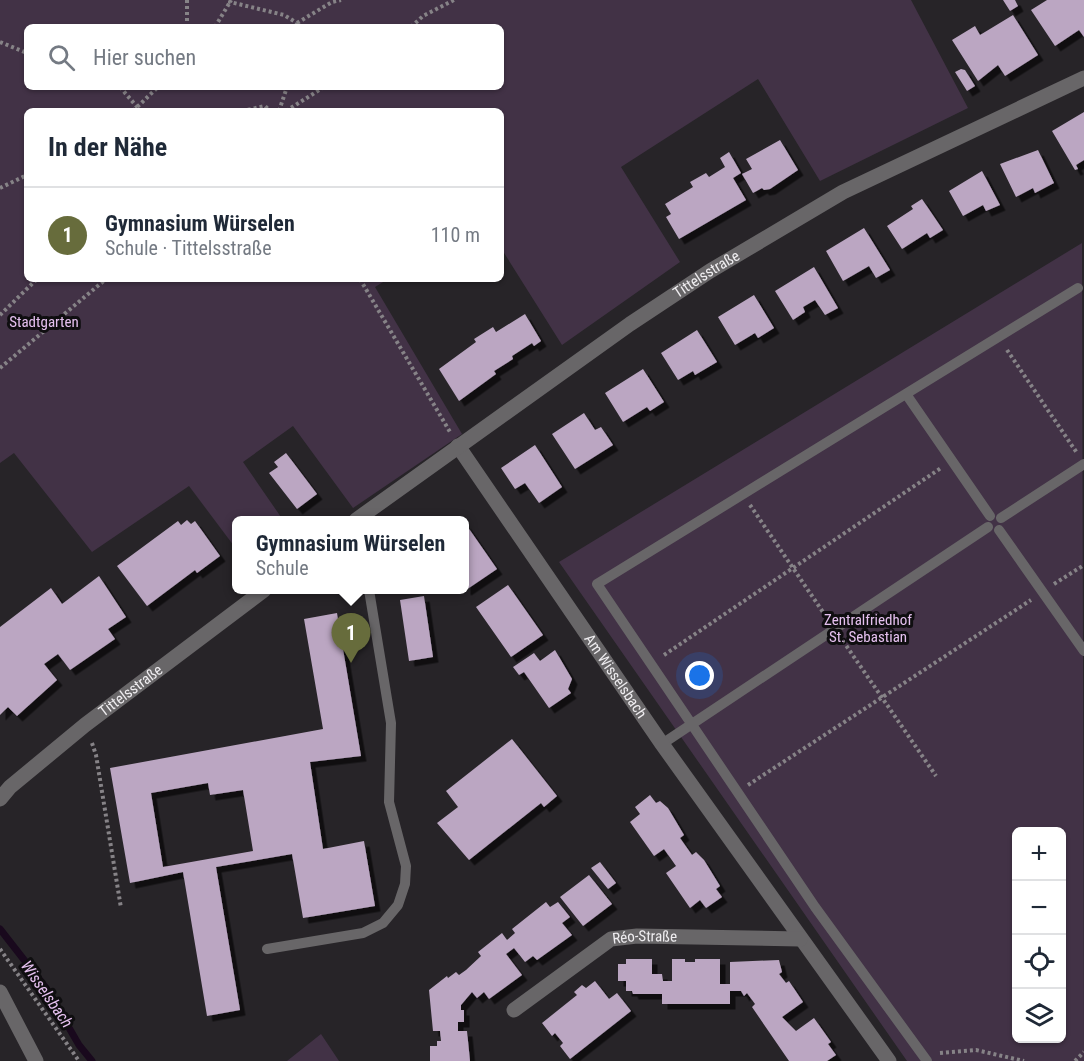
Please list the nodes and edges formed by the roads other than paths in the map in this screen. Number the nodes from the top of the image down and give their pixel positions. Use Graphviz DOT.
graph roads {
  1 [pos="1084,78"];
  2 [pos="1078,288"];
  3 [pos="906,394"];
  4 [pos="459,446"];
  5 [pos="1084,464"];
  6 [pos="363,516"];
  7 [pos="995,523"];
  8 [pos="259,594"];
  9 [pos="370,594"];
  10 [pos="1084,651"];
  11 [pos="692,725"];
  12 [pos="662,744"];
  13 [pos="0,799"];
  14 [pos="801,939"];
  15 [pos="267,949"];
  16 [pos="0,992"];
  17 [pos="514,1010"];
  18 [pos="927,1060"];
  19 [pos="36,1061"];
  20 [pos="889,1061"];
  1 -- 4 [label="street, Tittelsstraße"];
  2 -- 3 [label="lane"];
  3 -- 7 [label="lane"];
  3 -- 11 [label="lane"];
  4 -- 6 [label="street, Tittelsstraße"];
  4 -- 12 [label="street, Am Wisselsbach"];
  5 -- 7 [label="lane"];
  7 -- 10 [label="lane"];
  7 -- 11 [label="lane"];
  8 -- 13 [label="street, Tittelsstraße"];
  9 -- 15 [label="lane"];
  11 -- 12 [label="lane"];
  11 -- 18 [label="lane"];
  12 -- 14 [label="street, Am Wisselsbach"];
  14 -- 17 [label="street, Réo-Straße"];
  14 -- 20 [label="street, Am Wisselsbach"];
  16 -- 19 [label="street"];
}
